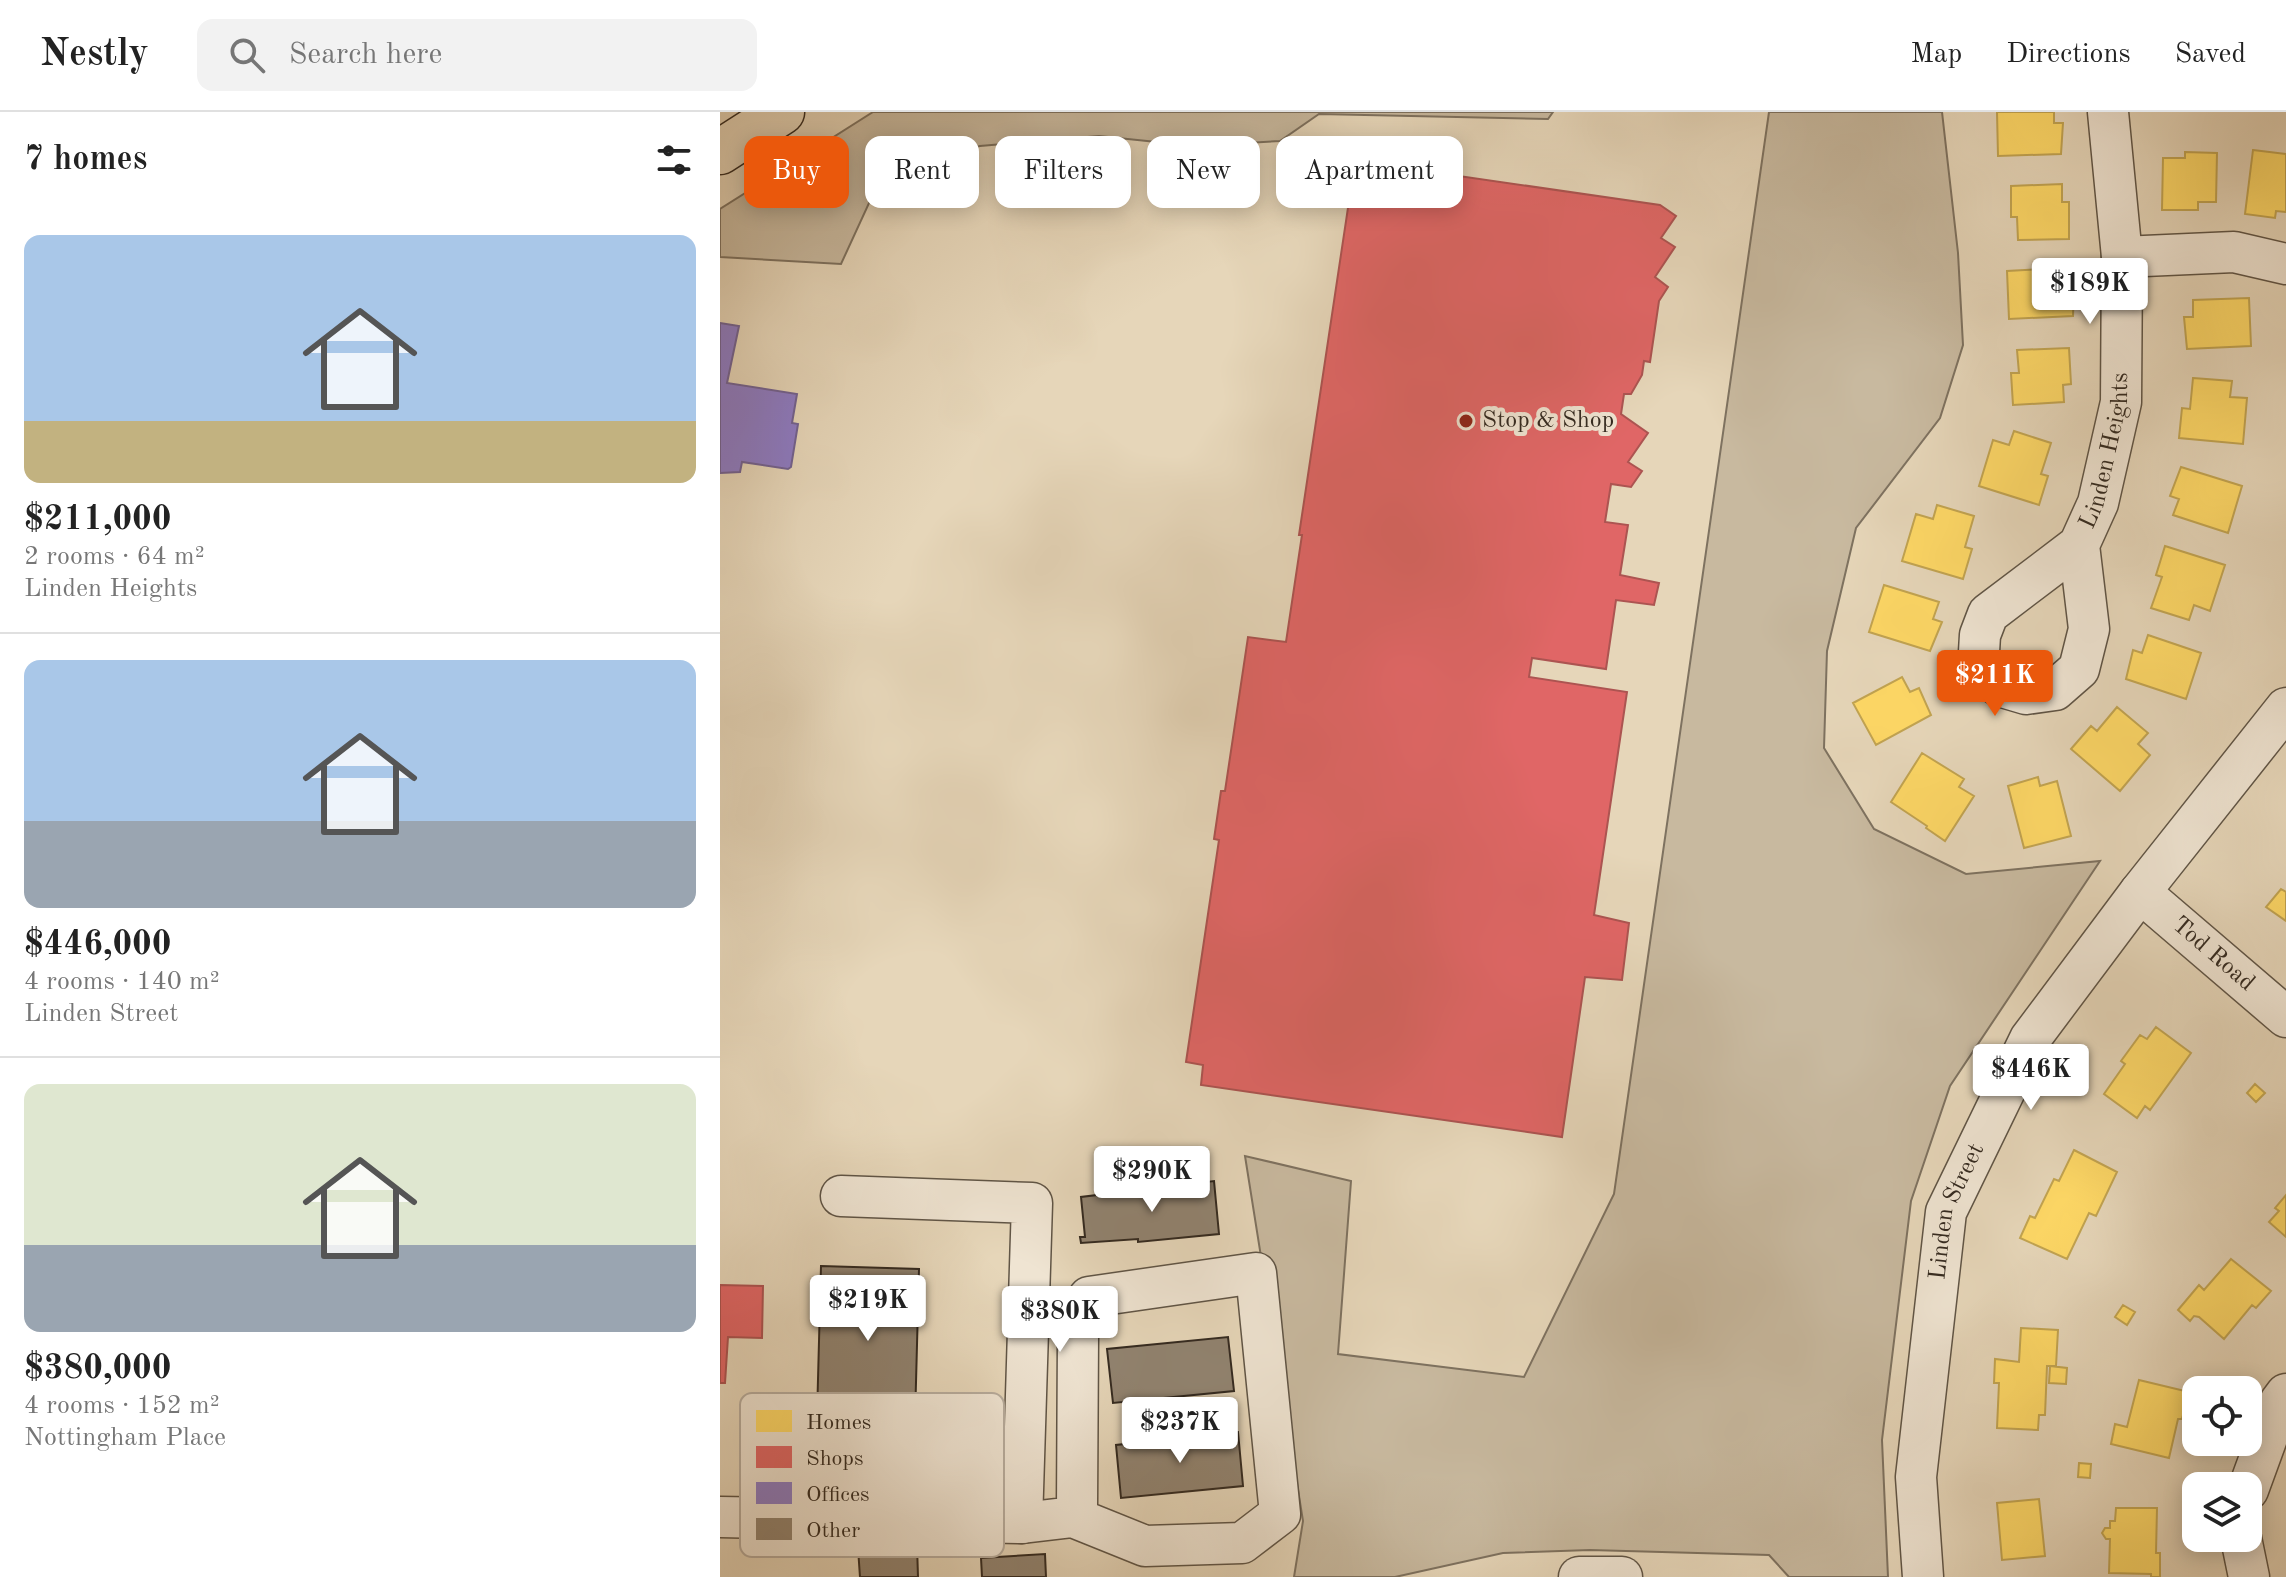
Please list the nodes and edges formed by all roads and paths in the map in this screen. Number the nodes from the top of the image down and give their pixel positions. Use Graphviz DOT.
graph roads {
  1 [pos="782,112"];
  2 [pos="2108,112"];
  3 [pos="720,152"];
  4 [pos="2122,257"];
  5 [pos="2286,264"];
  6 [pos="2079,545"];
  7 [pos="2286,708"];
  8 [pos="2140,892"];
  9 [pos="2286,1017"];
  10 [pos="841,1196"];
  11 [pos="2286,1394"];
  12 [pos="2255,1472"];
  13 [pos="720,1517"];
  14 [pos="740,1517"];
  15 [pos="1073,1517"];
  16 [pos="1004,1523"];
  17 [pos="1022,1523"];
  18 [pos="2244,1552"];
  19 [pos="1579,1577"];
  20 [pos="1622,1577"];
  21 [pos="1923,1577"];
  22 [pos="2249,1577"];
  1 -- 3 [label="highway"];
  2 -- 4 [label="street, Linden Heights"];
  4 -- 5 [label="street"];
  4 -- 6 [label="street, Linden Heights"];
  7 -- 8 [label="street, Linden Street"];
  8 -- 9 [label="street, Tod Road"];
  8 -- 21 [label="street, Linden Street"];
  10 -- 17 [label="street"];
  11 -- 12 [label="street"];
  13 -- 14 [label="street"];
  15 -- 15 [label="street"];
  15 -- 17 [label="street"];
  16 -- 17 [label="street"];
  18 -- 22 [label="street"];
  19 -- 20 [label="street"];
}
